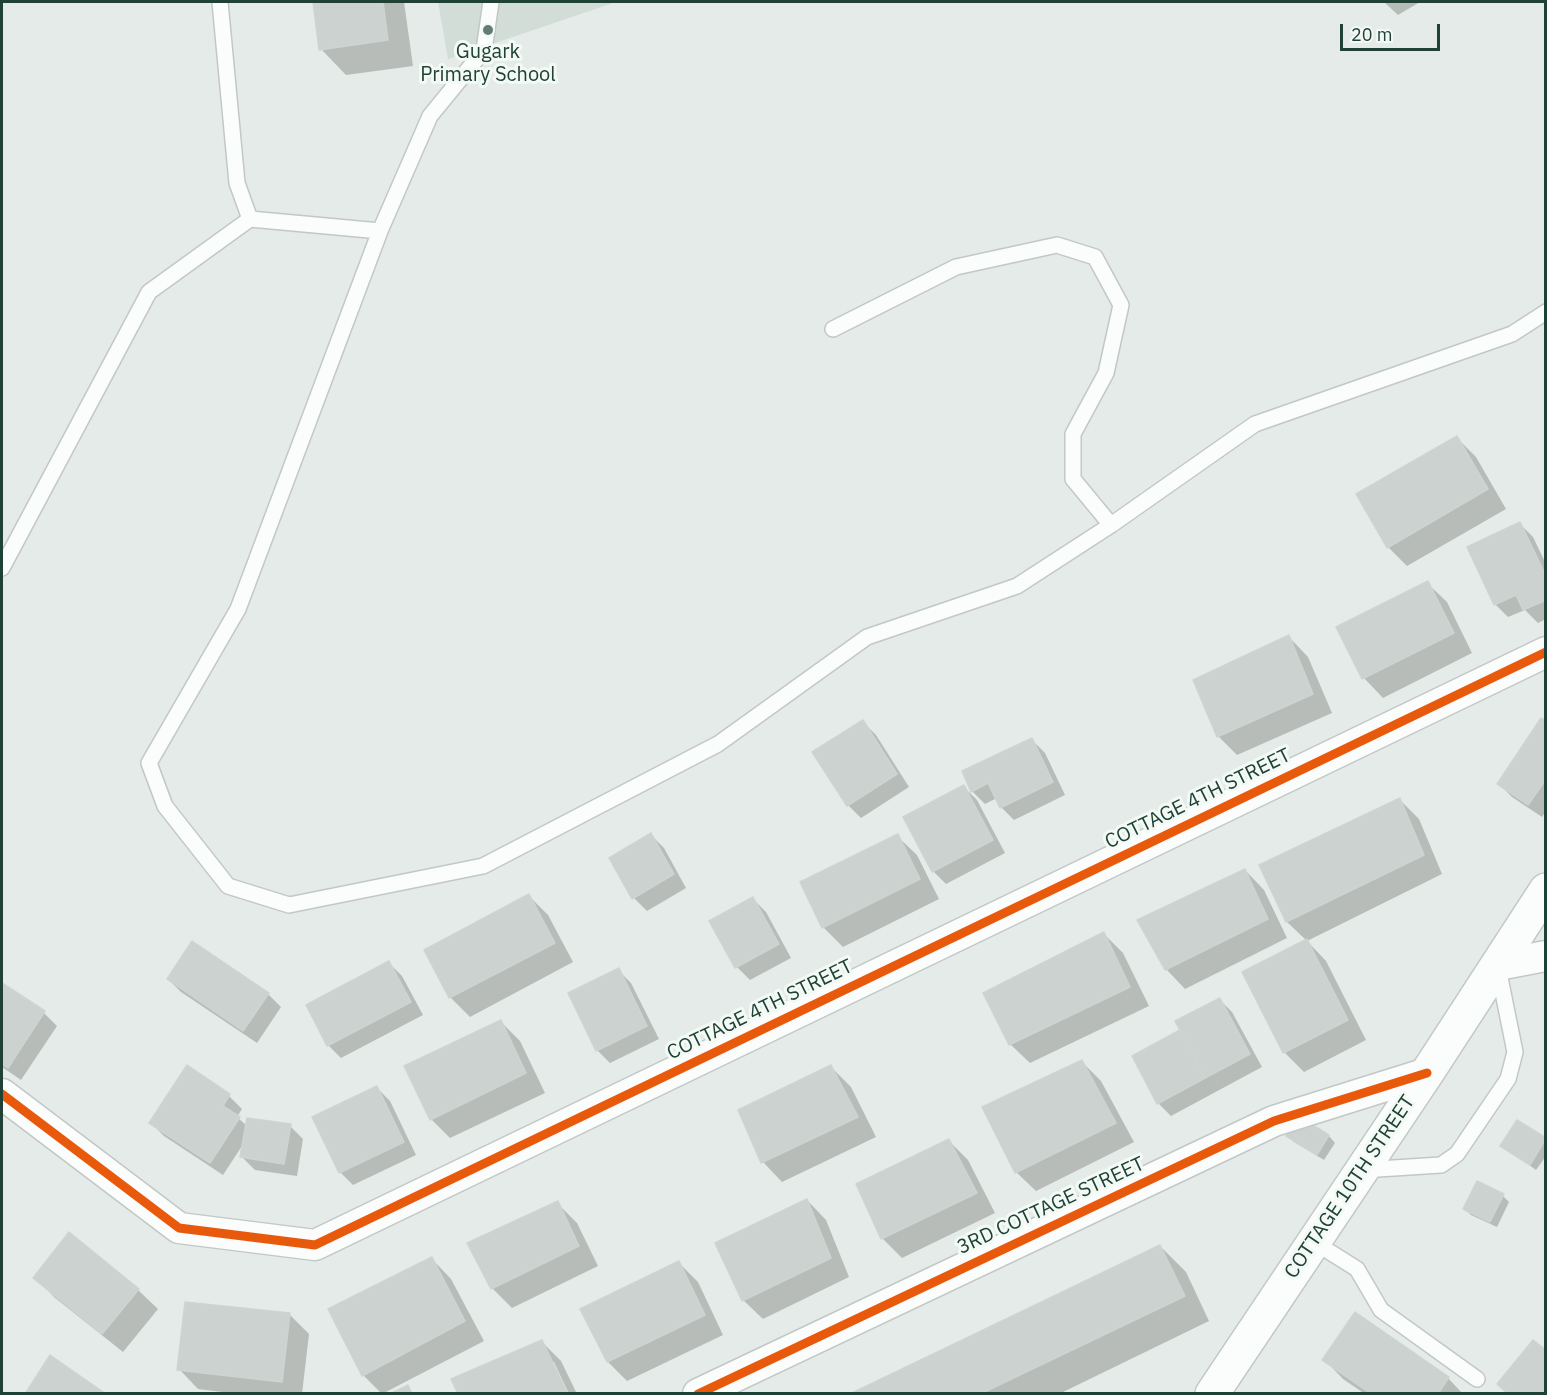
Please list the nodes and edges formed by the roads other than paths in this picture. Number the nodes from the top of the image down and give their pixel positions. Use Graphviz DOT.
graph roads {
  1 [pos="220,2"];
  2 [pos="491,2"];
  3 [pos="250,219"];
  4 [pos="380,231"];
  5 [pos="1545,312"];
  6 [pos="833,329"];
  7 [pos="1111,525"];
  8 [pos="2,568"];
  9 [pos="1545,652"];
  10 [pos="1545,890"];
  11 [pos="1545,956"];
  12 [pos="1497,965"];
  13 [pos="1427,1073"];
  14 [pos="2,1094"];
  15 [pos="1362,1170"];
  16 [pos="1314,1242"];
  17 [pos="1477,1379"];
  18 [pos="698,1394"];
  19 [pos="1212,1394"];
  1 -- 3 [label="lane"];
  2 -- 4 [label="lane"];
  3 -- 4 [label="lane"];
  3 -- 8 [label="lane"];
  4 -- 7 [label="lane"];
  5 -- 7 [label="lane"];
  6 -- 7 [label="lane"];
  9 -- 14 [label="street, СOTTAGE 4TH STREET"];
  10 -- 12 [label="street, СOTTAGE 10TH STREET"];
  11 -- 12 [label="street"];
  12 -- 13 [label="street, СOTTAGE 10TH STREET"];
  12 -- 15 [label="lane"];
  13 -- 15 [label="street, СOTTAGE 10TH STREET"];
  13 -- 18 [label="street, 3RD COTTAGE STREET"];
  15 -- 16 [label="street, СOTTAGE 10TH STREET"];
  16 -- 17 [label="lane"];
  16 -- 19 [label="street, СOTTAGE 10TH STREET"];
}
